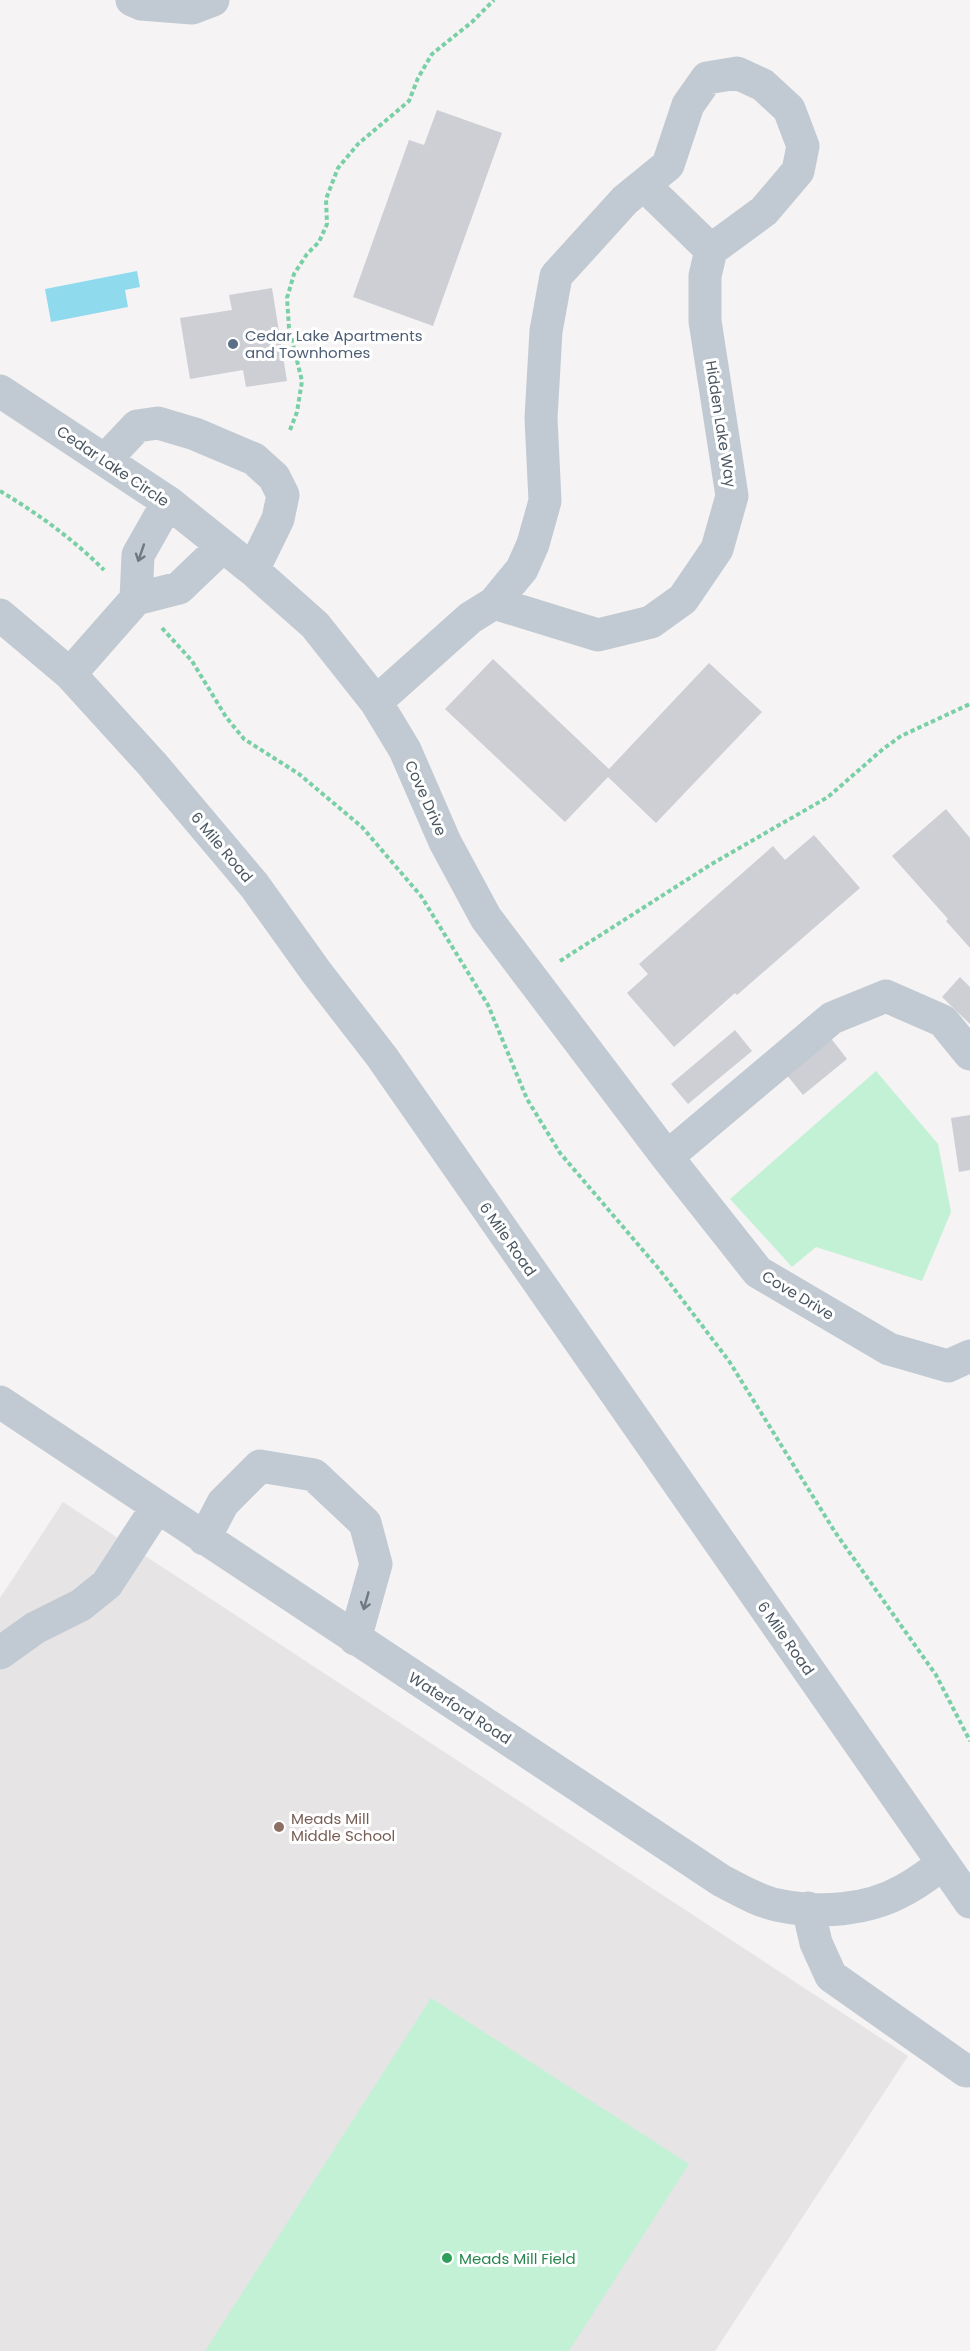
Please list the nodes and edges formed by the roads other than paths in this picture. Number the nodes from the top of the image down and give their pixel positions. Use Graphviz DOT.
graph roads {
  1 [pos="132,0"];
  2 [pos="213,0"];
  3 [pos="645,186"];
  4 [pos="711,250"];
  5 [pos="0,391"];
  6 [pos="105,460"];
  7 [pos="168,502"];
  8 [pos="223,546"];
  9 [pos="253,570"];
  10 [pos="136,599"];
  11 [pos="494,603"];
  12 [pos="0,615"];
  13 [pos="70,674"];
  14 [pos="376,702"];
  15 [pos="970,1054"];
  16 [pos="668,1156"];
  17 [pos="963,1370"];
  18 [pos="0,1402"];
  19 [pos="157,1508"];
  20 [pos="204,1539"];
  21 [pos="356,1639"];
  22 [pos="0,1653"];
  23 [pos="943,1864"];
  24 [pos="970,1902"];
  25 [pos="808,1908"];
  26 [pos="966,2071"];
  1 -- 2 [label="street"];
  3 -- 4 [label="street"];
  3 -- 4 [label="street"];
  3 -- 11 [label="street"];
  4 -- 11 [label="street, Hidden Lake Way"];
  5 -- 6 [label="street, Cedar Lake Circle"];
  6 -- 7 [label="street, Cedar Lake Circle"];
  6 -- 9 [label="street"];
  7 -- 8 [label="street, Cedar Lake Circle"];
  7 -- 10 [label="street, one-way"];
  8 -- 9 [label="street, Cove Drive"];
  8 -- 10 [label="street"];
  9 -- 14 [label="street, Cove Drive"];
  10 -- 13 [label="street"];
  11 -- 14 [label="street"];
  12 -- 13 [label="street, 6 Mile Road"];
  13 -- 23 [label="street, 6 Mile Road"];
  14 -- 16 [label="street, Cove Drive"];
  15 -- 16 [label="street"];
  16 -- 17 [label="street, Cove Drive"];
  18 -- 19 [label="street, Waterford Road"];
  19 -- 20 [label="street, Waterford Road"];
  19 -- 22 [label="street"];
  20 -- 21 [label="street, Waterford Road"];
  20 -- 21 [label="street, one-way"];
  21 -- 25 [label="street, Waterford Road"];
  23 -- 24 [label="street, 6 Mile Road"];
  23 -- 25 [label="street, Waterford Road"];
  25 -- 26 [label="street"];
}
